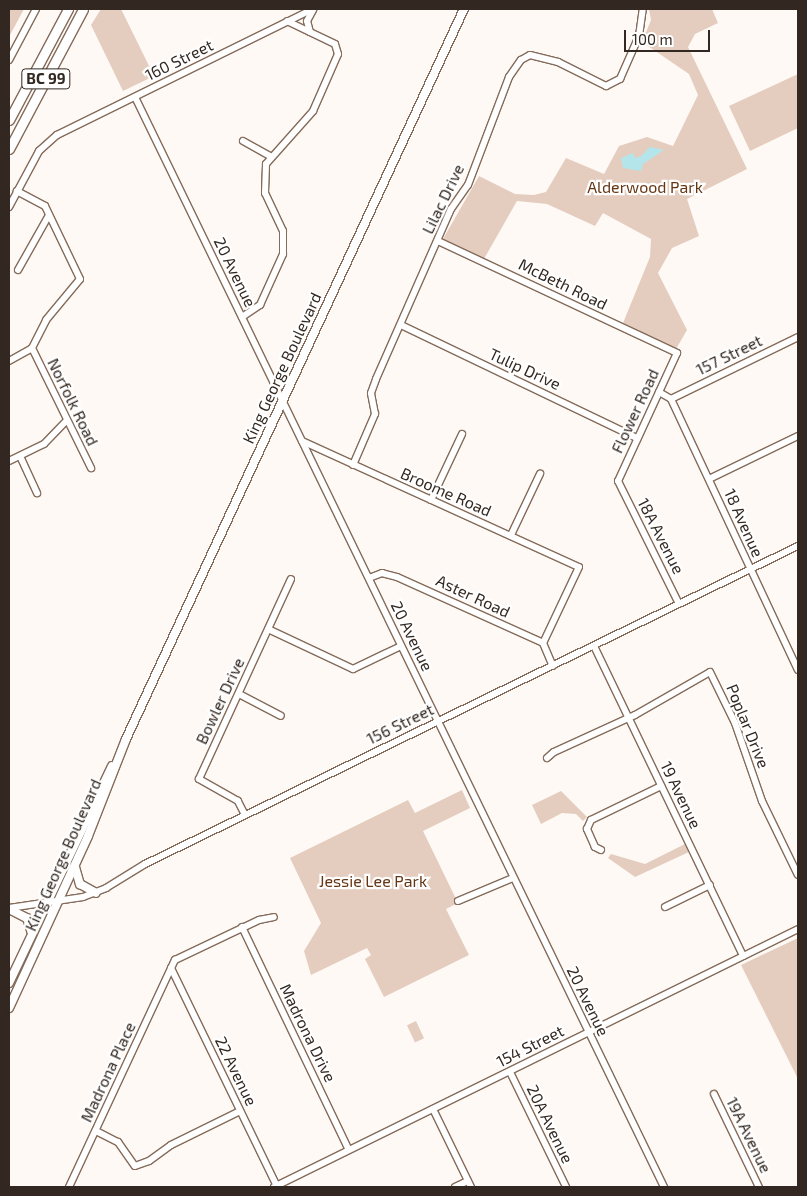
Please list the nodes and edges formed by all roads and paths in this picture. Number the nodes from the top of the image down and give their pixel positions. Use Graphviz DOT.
graph roads {
  1 [pos="36,9"];
  2 [pos="68,9"];
  3 [pos="83,9"];
  4 [pos="313,9"];
  5 [pos="464,9"];
  6 [pos="643,9"];
  7 [pos="287,21"];
  8 [pos="310,32"];
  9 [pos="9,60"];
  10 [pos="135,97"];
  11 [pos="9,120"];
  12 [pos="243,141"];
  13 [pos="9,149"];
  14 [pos="270,156"];
  15 [pos="17,191"];
  16 [pos="9,207"];
  17 [pos="49,215"];
  18 [pos="438,241"];
  19 [pos="18,270"];
  20 [pos="242,316"];
  21 [pos="401,325"];
  22 [pos="798,337"];
  23 [pos="32,348"];
  24 [pos="677,352"];
  25 [pos="9,361"];
  26 [pos="659,392"];
  27 [pos="671,399"];
  28 [pos="283,401"];
  29 [pos="67,420"];
  30 [pos="462,434"];
  31 [pos="798,436"];
  32 [pos="638,438"];
  33 [pos="302,440"];
  34 [pos="20,456"];
  35 [pos="9,461"];
  36 [pos="353,465"];
  37 [pos="91,468"];
  38 [pos="540,474"];
  39 [pos="709,479"];
  40 [pos="618,481"];
  41 [pos="37,493"];
  42 [pos="431,500"];
  43 [pos="510,535"];
  44 [pos="798,546"];
  45 [pos="750,570"];
  46 [pos="369,578"];
  47 [pos="291,579"];
  48 [pos="679,604"];
  49 [pos="268,629"];
  50 [pos="543,643"];
  51 [pos="401,646"];
  52 [pos="594,646"];
  53 [pos="553,666"];
  54 [pos="798,670"];
  55 [pos="239,694"];
  56 [pos="281,716"];
  57 [pos="628,717"];
  58 [pos="438,721"];
  59 [pos="126,739"];
  60 [pos="547,758"];
  61 [pos="661,786"];
  62 [pos="245,815"];
  63 [pos="601,850"];
  64 [pos="75,866"];
  65 [pos="798,874"];
  66 [pos="513,878"];
  67 [pos="710,885"];
  68 [pos="96,893"];
  69 [pos="58,900"];
  70 [pos="47,901"];
  71 [pos="458,901"];
  72 [pos="665,907"];
  73 [pos="9,908"];
  74 [pos="274,917"];
  75 [pos="242,927"];
  76 [pos="798,929"];
  77 [pos="32,933"];
  78 [pos="743,956"];
  79 [pos="171,968"];
  80 [pos="9,983"];
  81 [pos="9,1008"];
  82 [pos="588,1032"];
  83 [pos="510,1072"];
  84 [pos="714,1094"];
  85 [pos="433,1109"];
  86 [pos="240,1111"];
  87 [pos="96,1131"];
  88 [pos="350,1150"];
  89 [pos="469,1184"];
  90 [pos="69,1187"];
  91 [pos="275,1187"];
  92 [pos="455,1187"];
  93 [pos="566,1187"];
  94 [pos="664,1187"];
  95 [pos="759,1187"];
  1 -- 9 [label="street"];
  2 -- 11 [label="highway, BC 99"];
  3 -- 13 [label="highway, BC 99"];
  4 -- 7 [label="street, 160 Street"];
  4 -- 8 [label="street"];
  5 -- 28 [label="main road, King George Boulevard"];
  6 -- 18 [label="street, Lilac Drive"];
  7 -- 8 [label="street"];
  7 -- 10 [label="street, 160 Street"];
  8 -- 14 [label="street"];
  10 -- 15 [label="street, 160 Street"];
  10 -- 20 [label="street, 20 Avenue"];
  12 -- 14 [label="street"];
  14 -- 20 [label="street"];
  15 -- 16 [label="street, 160 Street"];
  15 -- 17 [label="street"];
  17 -- 19 [label="street"];
  17 -- 23 [label="street"];
  18 -- 21 [label="street, Lilac Drive"];
  18 -- 24 [label="street, McBeth Road"];
  20 -- 28 [label="street, 20 Avenue"];
  21 -- 32 [label="street, Tulip Drive"];
  21 -- 36 [label="street, Lilac Drive"];
  22 -- 27 [label="street, 157 Street"];
  23 -- 25 [label="street"];
  23 -- 29 [label="street, Norfolk Road"];
  24 -- 26 [label="street, Flower Road"];
  26 -- 27 [label="street"];
  26 -- 32 [label="street, Flower Road"];
  27 -- 39 [label="street, 18 Avenue"];
  28 -- 33 [label="street, 20 Avenue"];
  28 -- 59 [label="main road, King George Boulevard"];
  29 -- 34 [label="street"];
  29 -- 37 [label="street, Norfolk Road"];
  30 -- 42 [label="street"];
  31 -- 39 [label="street"];
  32 -- 40 [label="street, Flower Road"];
  33 -- 36 [label="street, Broome Road"];
  33 -- 46 [label="street, 20 Avenue"];
  34 -- 35 [label="street"];
  34 -- 41 [label="street"];
  36 -- 42 [label="street, Broome Road"];
  38 -- 43 [label="street"];
  39 -- 45 [label="street, 18 Avenue"];
  40 -- 48 [label="street, 18A Avenue"];
  42 -- 43 [label="street, Broome Road"];
  43 -- 50 [label="street, Broome Road"];
  44 -- 45 [label="street, 156 Street"];
  45 -- 48 [label="street, 156 Street"];
  45 -- 54 [label="street, 18 Avenue"];
  46 -- 50 [label="street, Aster Road"];
  46 -- 51 [label="street, 20 Avenue"];
  47 -- 49 [label="street, Bowler Drive"];
  48 -- 52 [label="street, 156 Street"];
  49 -- 51 [label="street"];
  49 -- 55 [label="street, Bowler Drive"];
  50 -- 53 [label="street"];
  51 -- 58 [label="street, 20 Avenue"];
  52 -- 53 [label="street, 156 Street"];
  52 -- 57 [label="street, 19 Avenue"];
  53 -- 58 [label="street, 156 Street"];
  55 -- 56 [label="street"];
  55 -- 62 [label="street, Bowler Drive"];
  57 -- 60 [label="street"];
  57 -- 61 [label="street, 19 Avenue"];
  57 -- 65 [label="street, Poplar Drive"];
  58 -- 62 [label="street, 156 Street"];
  58 -- 66 [label="street, 20 Avenue"];
  59 -- 64 [label="main road, King George Boulevard"];
  59 -- 70 [label="main road, King George Boulevard"];
  61 -- 63 [label="street"];
  61 -- 67 [label="street, 19 Avenue"];
  62 -- 68 [label="street, 156 Street"];
  64 -- 68 [label="main road"];
  64 -- 69 [label="main road, King George Boulevard"];
  66 -- 71 [label="street"];
  66 -- 82 [label="street, 20 Avenue"];
  67 -- 72 [label="street"];
  67 -- 78 [label="street, 19 Avenue"];
  68 -- 69 [label="street, 156 Street"];
  69 -- 70 [label="street, 156 Street"];
  69 -- 81 [label="main road, King George Boulevard"];
  70 -- 73 [label="street, 156 Street"];
  70 -- 77 [label="main road, King George Boulevard"];
  73 -- 77 [label="main road"];
  74 -- 75 [label="street"];
  75 -- 79 [label="street"];
  75 -- 88 [label="street, Madrona Drive"];
  76 -- 78 [label="street, 154 Street"];
  77 -- 80 [label="main road, King George Boulevard"];
  78 -- 82 [label="street, 154 Street"];
  79 -- 86 [label="street, 22 Avenue"];
  79 -- 87 [label="street, Madrona Place"];
  82 -- 83 [label="street, 154 Street"];
  82 -- 94 [label="street, 20 Avenue"];
  83 -- 85 [label="street, 154 Street"];
  83 -- 93 [label="street, 20A Avenue"];
  84 -- 95 [label="street, 19A Avenue"];
  85 -- 88 [label="street, 154 Street"];
  85 -- 89 [label="street"];
  86 -- 87 [label="street"];
  86 -- 91 [label="street, 22 Avenue"];
  87 -- 90 [label="street, Madrona Place"];
  88 -- 91 [label="street, 154 Street"];
  89 -- 92 [label="street"];
}
